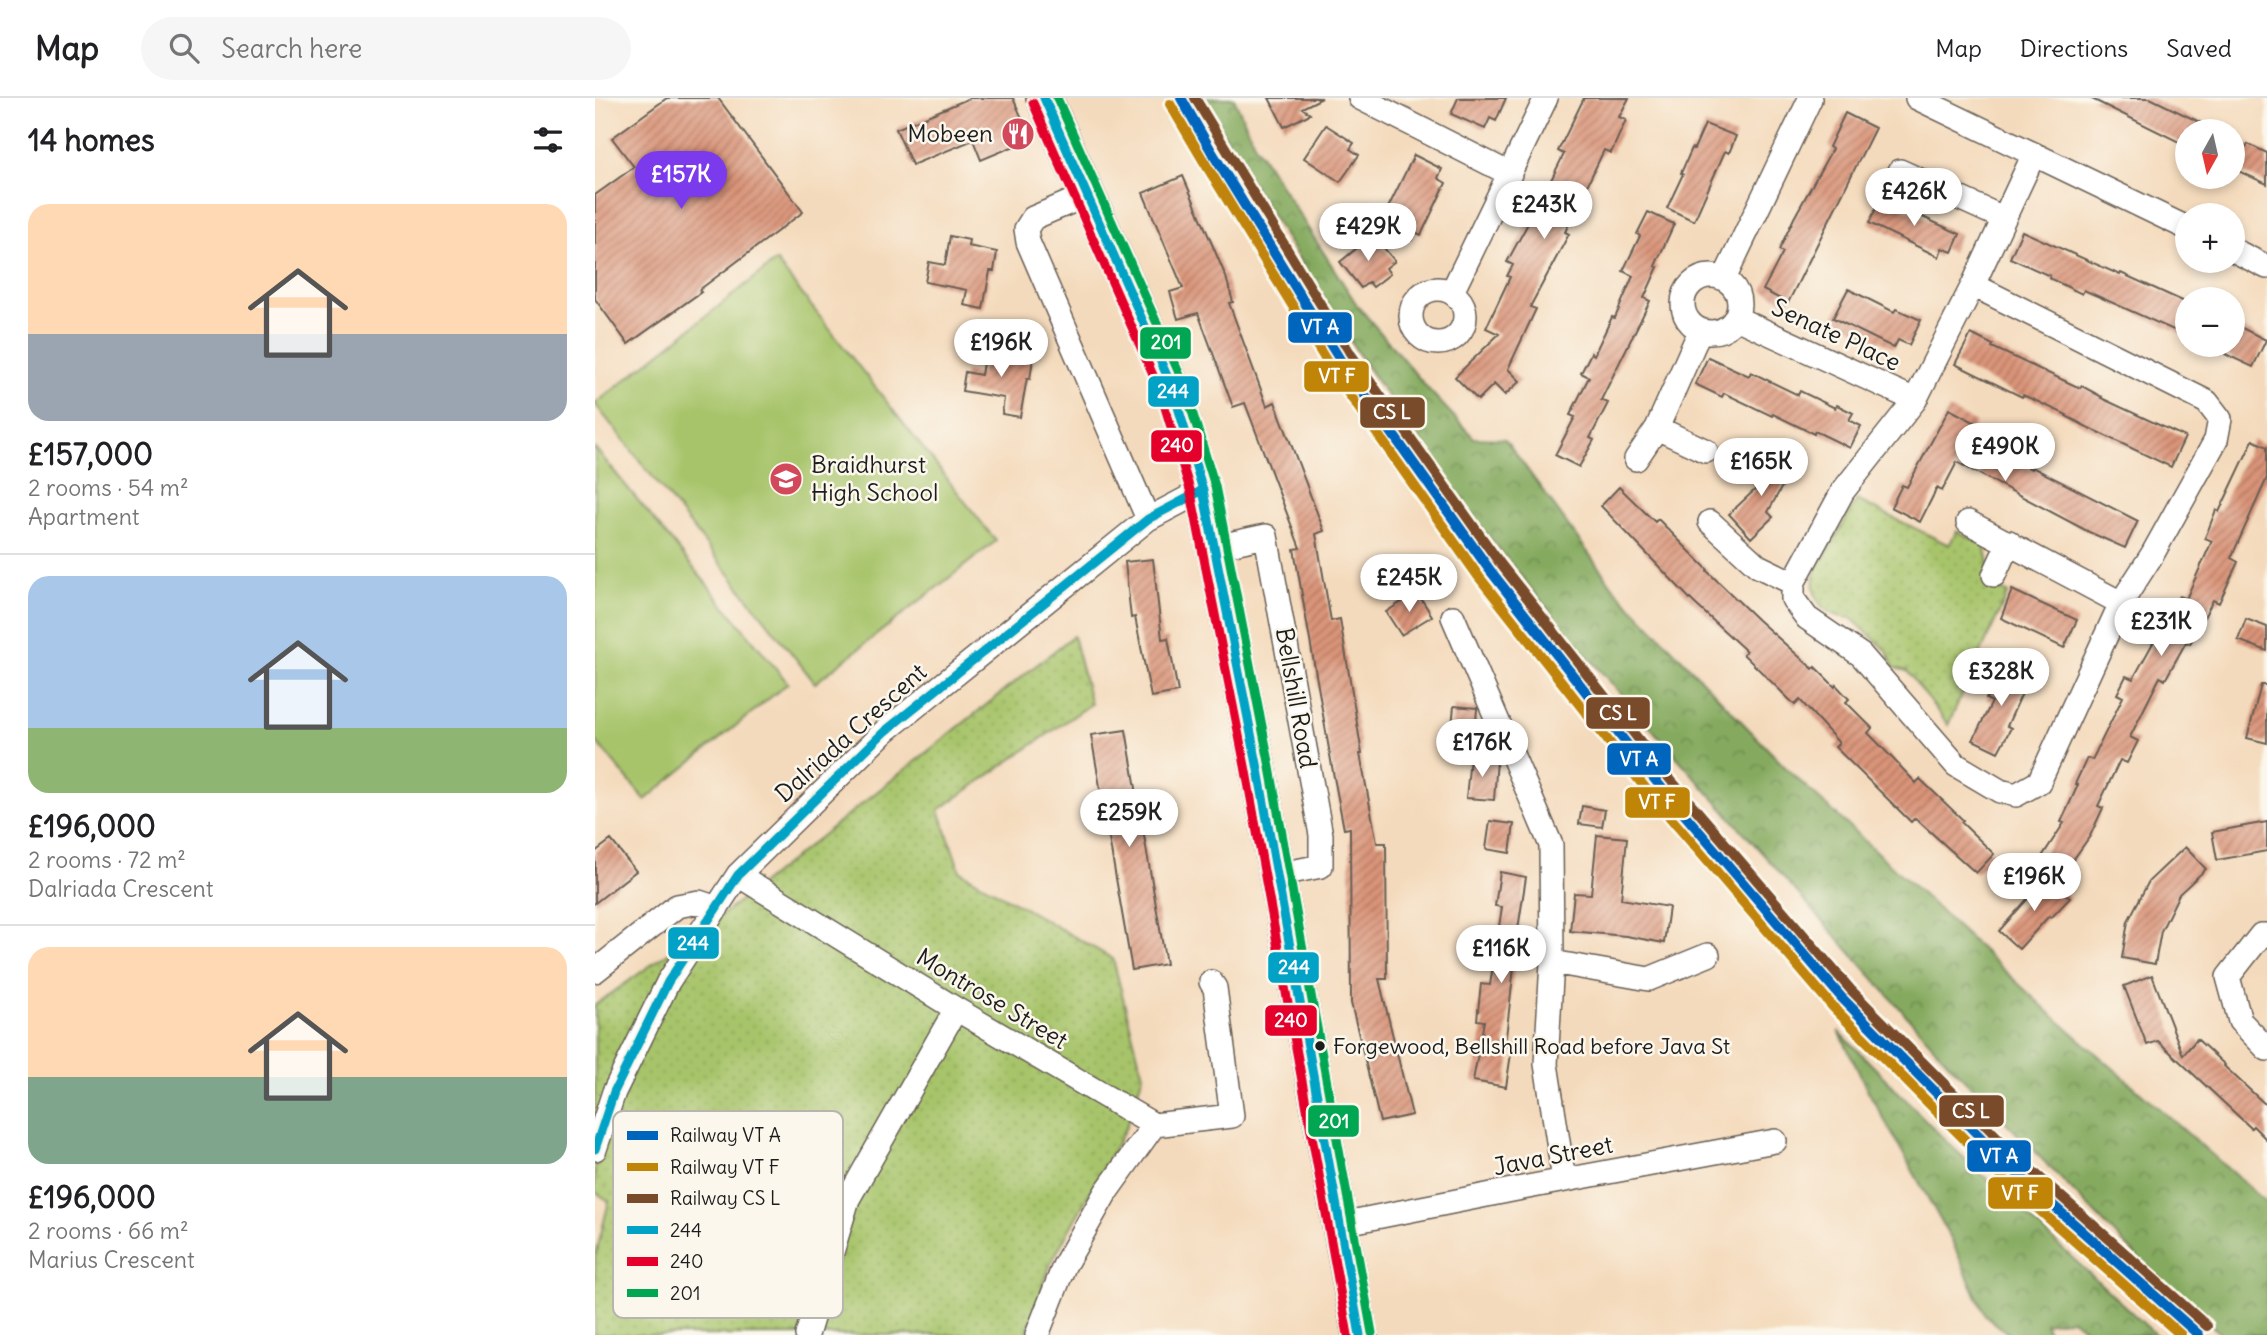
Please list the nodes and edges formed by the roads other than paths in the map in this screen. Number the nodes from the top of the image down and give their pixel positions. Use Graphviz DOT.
graph roads {
  1 [pos="1044,98"];
  2 [pos="1360,98"];
  3 [pos="1546,98"];
  4 [pos="1917,98"];
  5 [pos="1810,99"];
  6 [pos="2034,153"];
  7 [pos="1900,171"];
  8 [pos="1510,174"];
  9 [pos="1087,195"];
  10 [pos="2003,218"];
  11 [pos="2175,222"];
  12 [pos="2245,256"];
  13 [pos="2267,267"];
  14 [pos="1724,279"];
  15 [pos="1973,285"];
  16 [pos="1452,292"];
  17 [pos="1736,318"];
  18 [pos="1700,331"];
  19 [pos="1915,400"];
  20 [pos="1657,428"];
  21 [pos="1706,451"];
  22 [pos="1636,458"];
  23 [pos="1203,490"];
  24 [pos="1148,519"];
  25 [pos="1710,522"];
  26 [pos="1968,522"];
  27 [pos="2009,542"];
  28 [pos="1215,547"];
  29 [pos="1994,575"];
  30 [pos="1793,583"];
  31 [pos="2121,603"];
  32 [pos="1453,617"];
  33 [pos="737,874"];
  34 [pos="1276,875"];
  35 [pos="717,908"];
  36 [pos="2267,935"];
  37 [pos="1708,955"];
  38 [pos="1552,962"];
  39 [pos="595,971"];
  40 [pos="1211,982"];
  41 [pos="956,1009"];
  42 [pos="2267,1049"];
  43 [pos="1154,1125"];
  44 [pos="1775,1142"];
  45 [pos="595,1149"];
  46 [pos="1564,1180"];
  47 [pos="843,1216"];
  48 [pos="1341,1224"];
  49 [pos="812,1318"];
  50 [pos="807,1335"];
  51 [pos="1037,1335"];
  52 [pos="1360,1335"];
  1 -- 9 [label="main road, Bellshill Road"];
  2 -- 8 [label="street"];
  3 -- 8 [label="street"];
  4 -- 6 [label="street"];
  5 -- 14 [label="street"];
  6 -- 10 [label="street"];
  6 -- 11 [label="street"];
  7 -- 10 [label="street"];
  8 -- 16 [label="street"];
  9 -- 23 [label="main road, Bellshill Road"];
  9 -- 24 [label="street"];
  10 -- 15 [label="street"];
  12 -- 13 [label="street"];
  14 -- 17 [label="street, Senate Place"];
  14 -- 18 [label="street"];
  15 -- 19 [label="street"];
  15 -- 31 [label="street"];
  17 -- 18 [label="street, Senate Place"];
  17 -- 19 [label="street, Senate Place"];
  18 -- 20 [label="street"];
  19 -- 30 [label="street"];
  20 -- 21 [label="street"];
  20 -- 22 [label="street"];
  23 -- 24 [label="street, Dalriada Crescent"];
  23 -- 28 [label="main road, Bellshill Road"];
  24 -- 33 [label="street, Dalriada Crescent"];
  25 -- 30 [label="street"];
  26 -- 27 [label="street"];
  27 -- 29 [label="street"];
  27 -- 31 [label="street"];
  28 -- 34 [label="main road, Bellshill Road"];
  28 -- 34 [label="street, Bellshill Road"];
  30 -- 31 [label="street"];
  32 -- 38 [label="street"];
  33 -- 35 [label="street, Dalriada Crescent"];
  33 -- 41 [label="street, Montrose Street"];
  34 -- 48 [label="main road, Bellshill Road"];
  35 -- 39 [label="street"];
  35 -- 45 [label="street, Dalriada Crescent"];
  36 -- 42 [label="street"];
  37 -- 38 [label="street"];
  38 -- 46 [label="street"];
  40 -- 43 [label="street"];
  41 -- 43 [label="street, Montrose Street"];
  41 -- 47 [label="street"];
  43 -- 51 [label="street"];
  44 -- 46 [label="street, Java Street"];
  46 -- 48 [label="street, Java Street"];
  48 -- 52 [label="main road, Bellshill Road"];
  49 -- 50 [label="street"];
}
